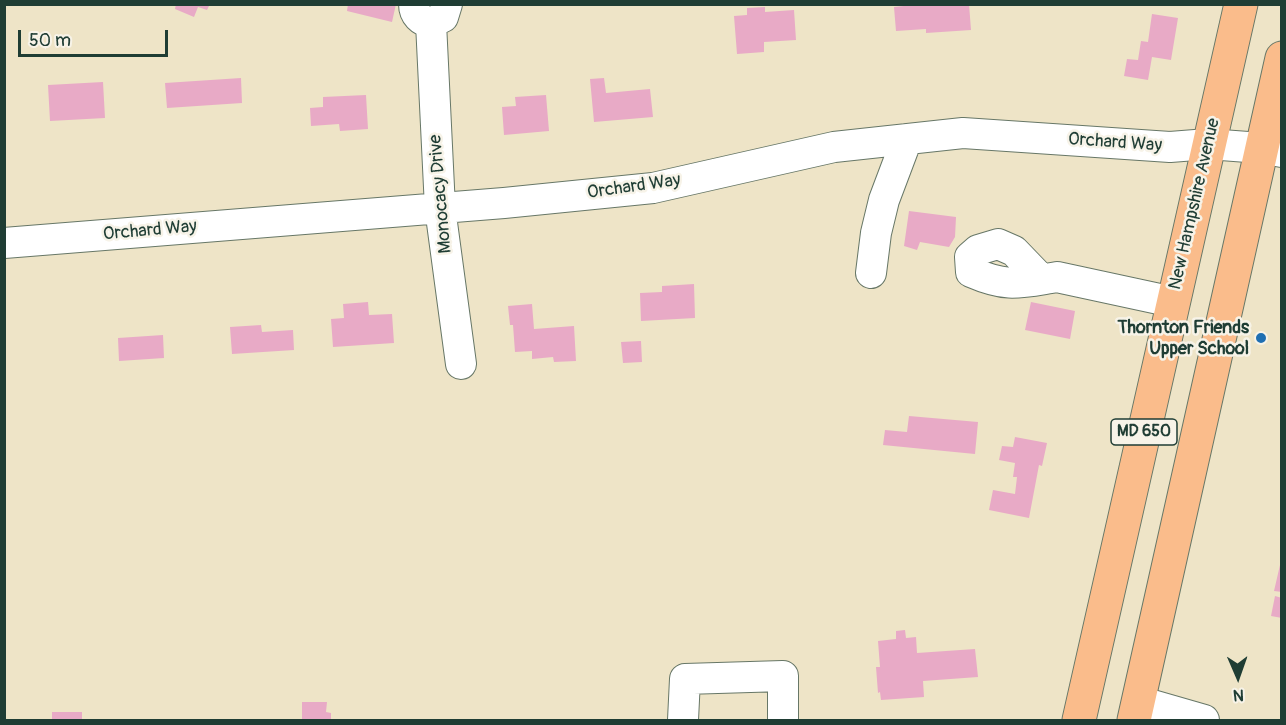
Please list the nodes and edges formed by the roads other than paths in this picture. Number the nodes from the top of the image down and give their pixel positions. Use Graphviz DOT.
graph roads {
  1 [pos="1241,4"];
  2 [pos="431,11"];
  3 [pos="1281,58"];
  4 [pos="907,139"];
  5 [pos="1208,144"];
  6 [pos="1271,150"];
  7 [pos="440,208"];
  8 [pos="4,243"];
  9 [pos="871,273"];
  10 [pos="1041,279"];
  11 [pos="1173,302"];
  12 [pos="460,364"];
  13 [pos="1136,711"];
  14 [pos="683,720"];
  15 [pos="783,720"];
  16 [pos="1079,720"];
  17 [pos="1204,720"];
  1 -- 5 [label="main road, New Hampshire Avenue / MD 650"];
  2 -- 7 [label="street, Monocacy Drive"];
  3 -- 6 [label="main road, MD 650"];
  4 -- 5 [label="street, Orchard Way"];
  4 -- 7 [label="street, Orchard Way"];
  4 -- 9 [label="street"];
  5 -- 6 [label="street, Orchard Way"];
  5 -- 11 [label="main road, New Hampshire Avenue / MD 650"];
  6 -- 13 [label="main road, MD 650"];
  7 -- 8 [label="street, Orchard Way"];
  7 -- 12 [label="street, Monocacy Drive"];
  10 -- 11 [label="street"];
  11 -- 16 [label="main road, New Hampshire Avenue / MD 650"];
  13 -- 17 [label="street"];
  14 -- 15 [label="street"];
}
